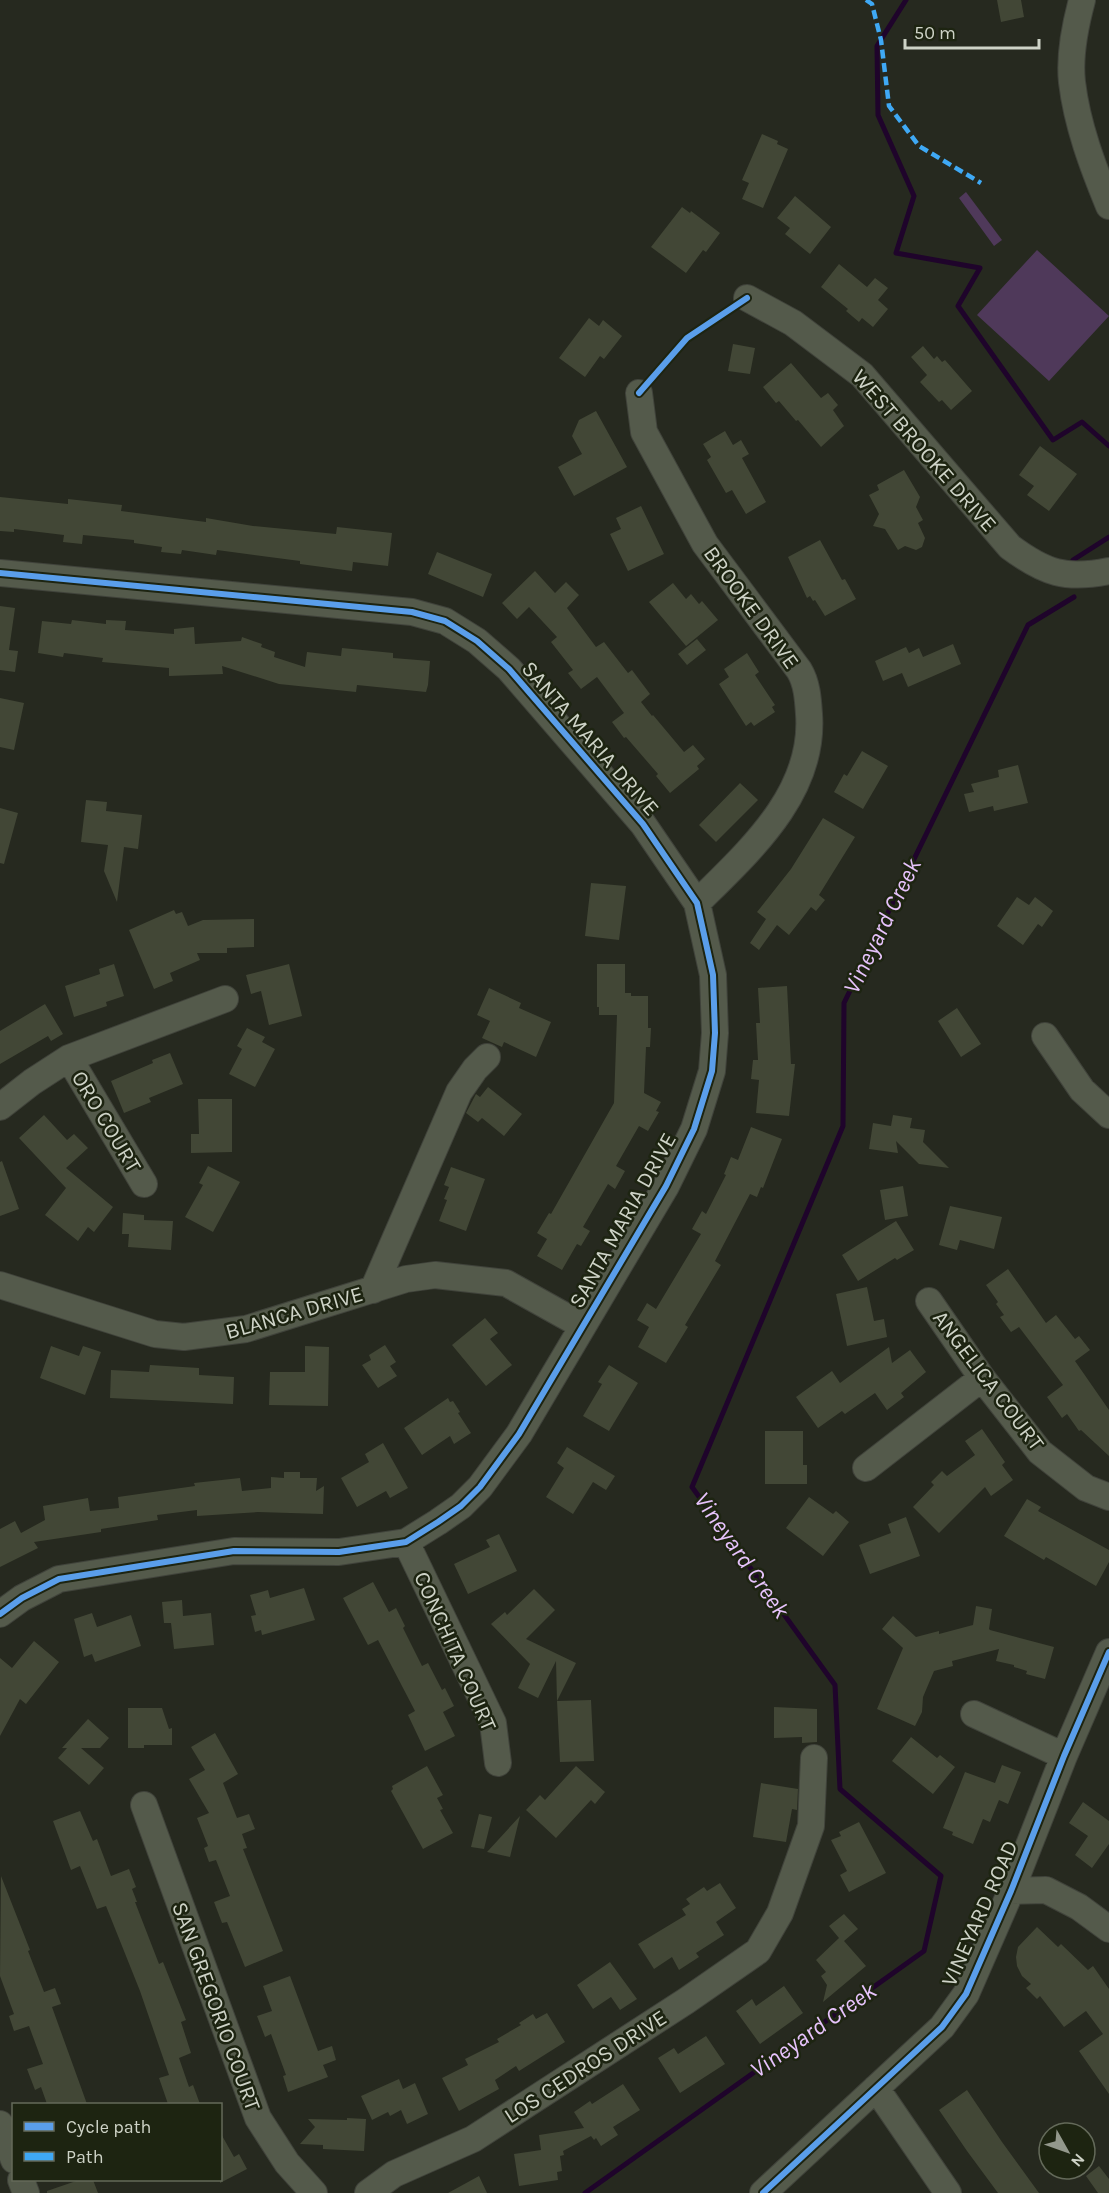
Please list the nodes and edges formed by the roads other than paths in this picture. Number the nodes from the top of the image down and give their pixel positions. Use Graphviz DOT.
graph roads {
  1 [pos="1082,0"];
  2 [pos="1109,206"];
  3 [pos="747,298"];
  4 [pos="639,393"];
  5 [pos="1109,571"];
  6 [pos="0,573"];
  7 [pos="697,903"];
  8 [pos="225,999"];
  9 [pos="1045,1036"];
  10 [pos="487,1057"];
  11 [pos="69,1058"];
  12 [pos="0,1107"];
  13 [pos="1109,1115"];
  14 [pos="144,1184"];
  15 [pos="0,1285"];
  16 [pos="373,1290"];
  17 [pos="929,1301"];
  18 [pos="583,1326"];
  19 [pos="982,1378"];
  20 [pos="866,1468"];
  21 [pos="1109,1497"];
  22 [pos="406,1542"];
  23 [pos="0,1614"];
  24 [pos="1109,1652"];
  25 [pos="974,1714"];
  26 [pos="1064,1756"];
  27 [pos="813,1758"];
  28 [pos="498,1763"];
  29 [pos="144,1805"];
  30 [pos="1011,1891"];
  31 [pos="1109,1929"];
  32 [pos="876,2088"];
  33 [pos="0,2124"];
  34 [pos="12,2155"];
  35 [pos="314,2193"];
  36 [pos="368,2193"];
  37 [pos="763,2193"];
  38 [pos="948,2193"];
  1 -- 2 [label="street"];
  3 -- 5 [label="street, WEST BROOKE DRIVE"];
  4 -- 7 [label="street, BROOKE DRIVE"];
  6 -- 7 [label="street, SANTA MARIA DRIVE"];
  7 -- 18 [label="street, SANTA MARIA DRIVE"];
  8 -- 11 [label="street"];
  9 -- 13 [label="street"];
  10 -- 16 [label="street"];
  11 -- 12 [label="street"];
  11 -- 14 [label="street, ORO COURT"];
  15 -- 16 [label="street, BLANCA DRIVE"];
  16 -- 18 [label="street, BLANCA DRIVE"];
  17 -- 19 [label="street, ANGELICA COURT"];
  18 -- 22 [label="street, SANTA MARIA DRIVE"];
  19 -- 20 [label="street"];
  19 -- 21 [label="street, ANGELICA COURT"];
  22 -- 23 [label="street, SANTA MARIA DRIVE"];
  22 -- 28 [label="street, CONCHITA COURT"];
  24 -- 26 [label="street, VINEYARD ROAD"];
  25 -- 26 [label="street"];
  26 -- 30 [label="street, VINEYARD ROAD"];
  27 -- 36 [label="street, LOS CEDROS DRIVE"];
  29 -- 35 [label="street, SAN GREGORIO COURT"];
  30 -- 31 [label="street"];
  30 -- 32 [label="street, VINEYARD ROAD"];
  32 -- 37 [label="street, VINEYARD ROAD"];
  32 -- 38 [label="street"];
  33 -- 34 [label="street"];
}
